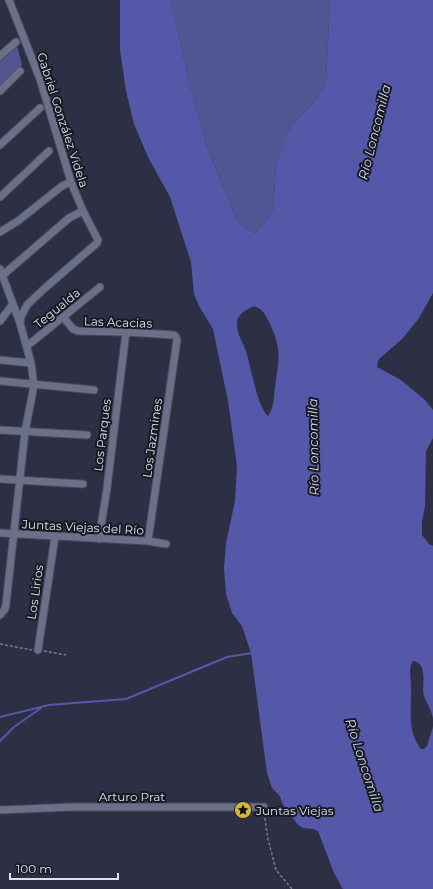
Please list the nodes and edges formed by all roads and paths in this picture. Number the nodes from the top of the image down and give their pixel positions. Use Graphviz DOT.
graph roads {
  1 [pos="8,0"];
  2 [pos="16,42"];
  3 [pos="0,56"];
  4 [pos="20,71"];
  5 [pos="0,91"];
  6 [pos="40,108"];
  7 [pos="0,145"];
  8 [pos="49,151"];
  9 [pos="71,182"];
  10 [pos="0,197"];
  11 [pos="83,211"];
  12 [pos="0,232"];
  13 [pos="1,272"];
  14 [pos="100,287"];
  15 [pos="13,304"];
  16 [pos="63,318"];
  17 [pos="0,321"];
  18 [pos="20,323"];
  19 [pos="126,332"];
  20 [pos="176,337"];
  21 [pos="27,346"];
  22 [pos="0,360"];
  23 [pos="32,363"];
  24 [pos="0,381"];
  25 [pos="34,385"];
  26 [pos="94,390"];
  27 [pos="0,430"];
  28 [pos="25,432"];
  29 [pos="87,435"];
  30 [pos="0,480"];
  31 [pos="19,480"];
  32 [pos="83,484"];
  33 [pos="0,534"];
  34 [pos="14,534"];
  35 [pos="55,536"];
  36 [pos="99,540"];
  37 [pos="148,542"];
  38 [pos="166,544"];
  39 [pos="0,615"];
  40 [pos="38,650"];
  41 [pos="264,807"];
  42 [pos="0,810"];
  43 [pos="292,889"];
  1 -- 9 [label="street, Gabriel González Videla"];
  2 -- 3 [label="street"];
  4 -- 5 [label="street"];
  6 -- 7 [label="street"];
  8 -- 10 [label="street"];
  9 -- 11 [label="street, Gabriel González Videla"];
  9 -- 12 [label="street"];
  11 -- 13 [label="street"];
  11 -- 18 [label="street, Gabriel González Videla"];
  13 -- 15 [label="street"];
  14 -- 16 [label="street, Tegualda"];
  15 -- 17 [label="street"];
  15 -- 18 [label="street"];
  16 -- 19 [label="street, Las Acacias"];
  16 -- 21 [label="street, Tegualda"];
  18 -- 21 [label="street"];
  19 -- 20 [label="street, Las Acacias"];
  19 -- 36 [label="street, Los Parques"];
  20 -- 37 [label="street, Los Jazmines"];
  21 -- 23 [label="street"];
  22 -- 23 [label="street"];
  23 -- 25 [label="street"];
  24 -- 25 [label="street"];
  25 -- 26 [label="street"];
  25 -- 28 [label="street"];
  27 -- 28 [label="street"];
  28 -- 29 [label="street"];
  28 -- 31 [label="street"];
  30 -- 31 [label="street"];
  31 -- 32 [label="street"];
  31 -- 34 [label="street"];
  33 -- 34 [label="street, Juntas Viejas del Río"];
  34 -- 35 [label="street, Juntas Viejas del Río"];
  34 -- 39 [label="street"];
  35 -- 36 [label="street, Juntas Viejas del Río"];
  35 -- 40 [label="street, Los Lirios"];
  36 -- 37 [label="street, Juntas Viejas del Río"];
  37 -- 38 [label="street, Juntas Viejas del Río"];
  41 -- 42 [label="street, Arturo Prat"];
  41 -- 43 [label="path"];
}
